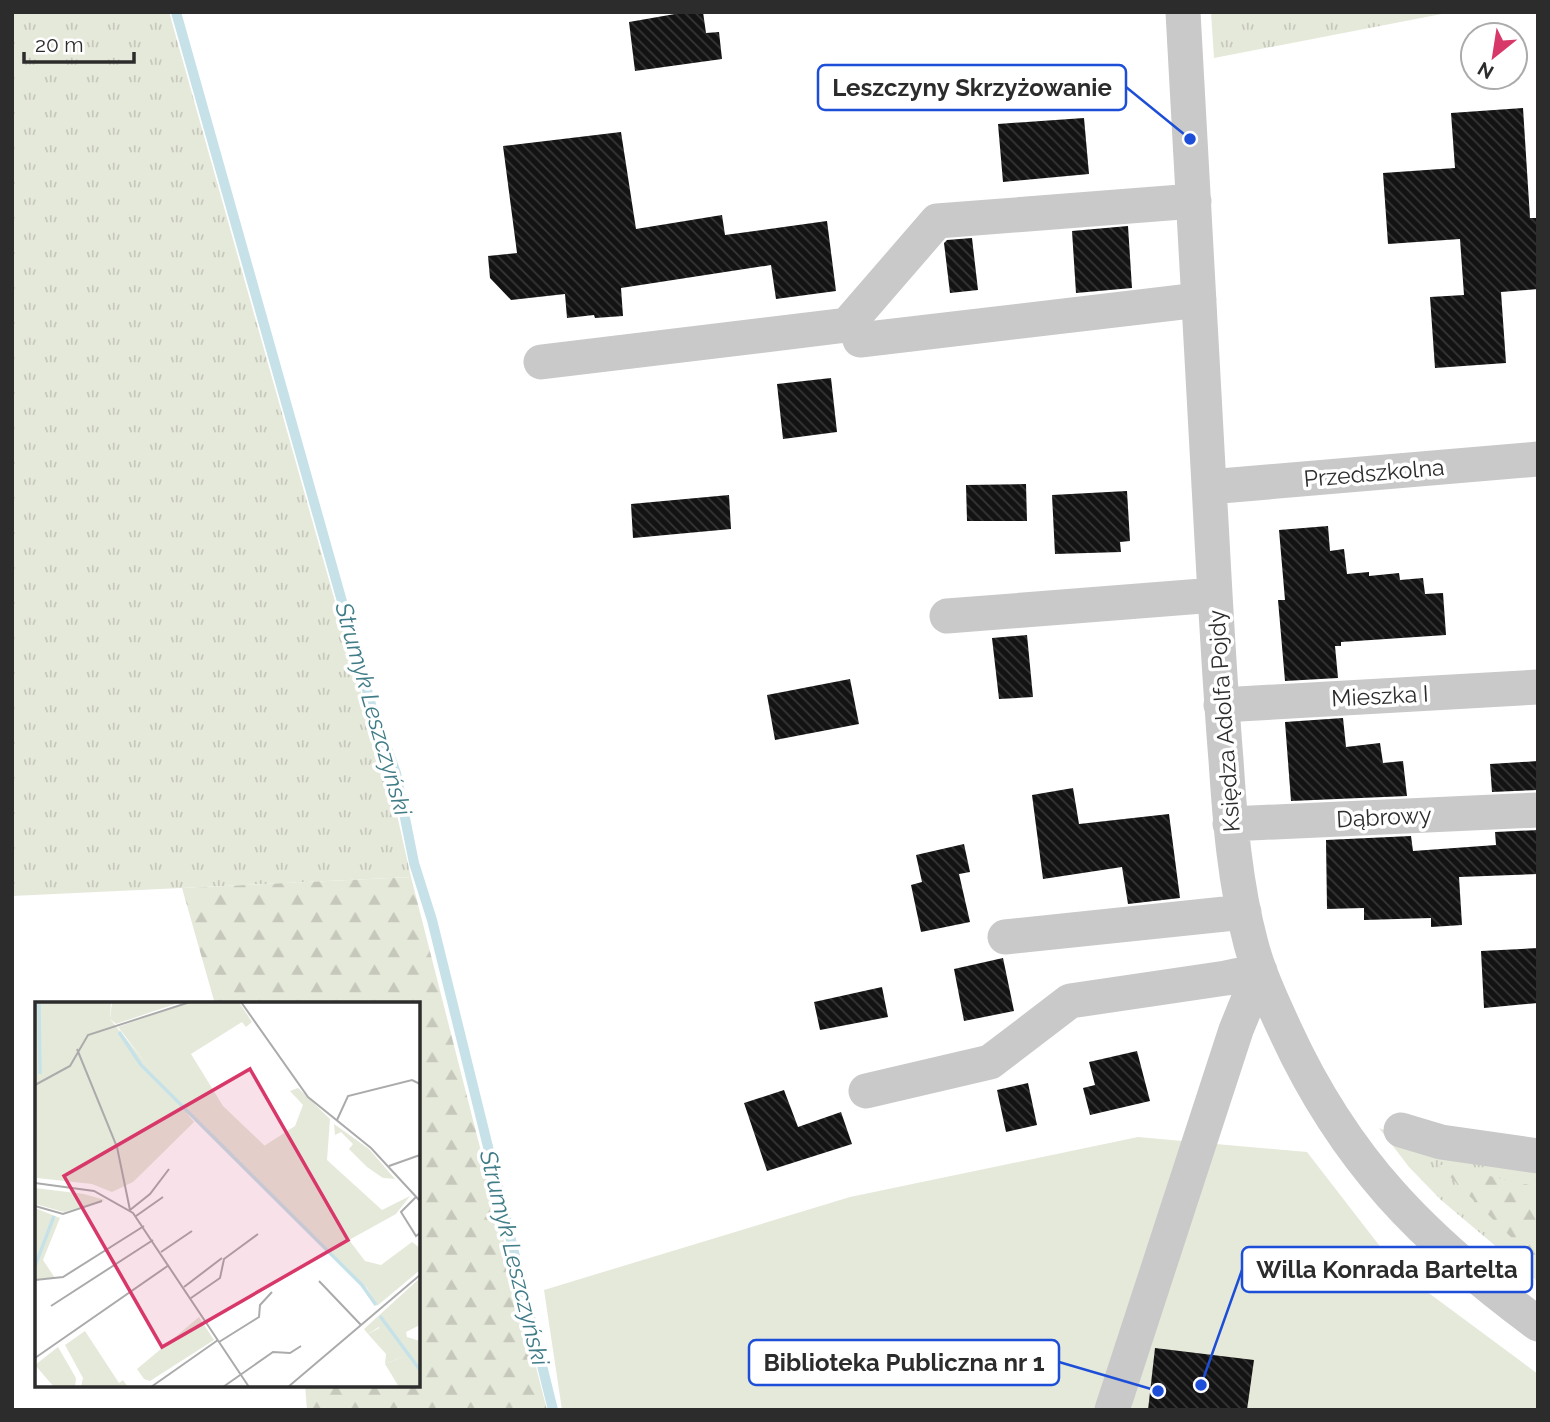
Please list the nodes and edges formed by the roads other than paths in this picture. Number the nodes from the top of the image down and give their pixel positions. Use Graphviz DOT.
graph roads {
  1 [pos="1183,12"];
  2 [pos="1194,201"];
  3 [pos="1199,300"];
  4 [pos="860,340"];
  5 [pos="541,362"];
  6 [pos="1538,459"];
  7 [pos="1209,487"];
  8 [pos="1215,595"];
  9 [pos="947,615"];
  10 [pos="1538,687"];
  11 [pos="1221,705"];
  12 [pos="1538,810"];
  13 [pos="1230,824"];
  14 [pos="1244,912"];
  15 [pos="1005,937"];
  16 [pos="1260,971"];
  17 [pos="866,1091"];
  18 [pos="1402,1130"];
  19 [pos="1538,1156"];
  20 [pos="1538,1324"];
  21 [pos="1112,1410"];
  1 -- 2 [label="street, Księdza Adolfa Pojdy"];
  2 -- 3 [label="street, Księdza Adolfa Pojdy"];
  2 -- 5 [label="street"];
  3 -- 4 [label="street"];
  3 -- 7 [label="street, Księdza Adolfa Pojdy"];
  6 -- 7 [label="street, Przedszkolna"];
  7 -- 8 [label="street, Księdza Adolfa Pojdy"];
  8 -- 9 [label="street"];
  8 -- 11 [label="street, Księdza Adolfa Pojdy"];
  10 -- 11 [label="street, Mieszka I"];
  11 -- 13 [label="street, Księdza Adolfa Pojdy"];
  12 -- 13 [label="street, Dąbrowy"];
  13 -- 14 [label="street, Księdza Adolfa Pojdy"];
  14 -- 15 [label="street"];
  14 -- 16 [label="street, Księdza Adolfa Pojdy"];
  16 -- 17 [label="street"];
  16 -- 20 [label="street, Księdza Adolfa Pojdy"];
  16 -- 21 [label="street"];
  18 -- 19 [label="street"];
}
